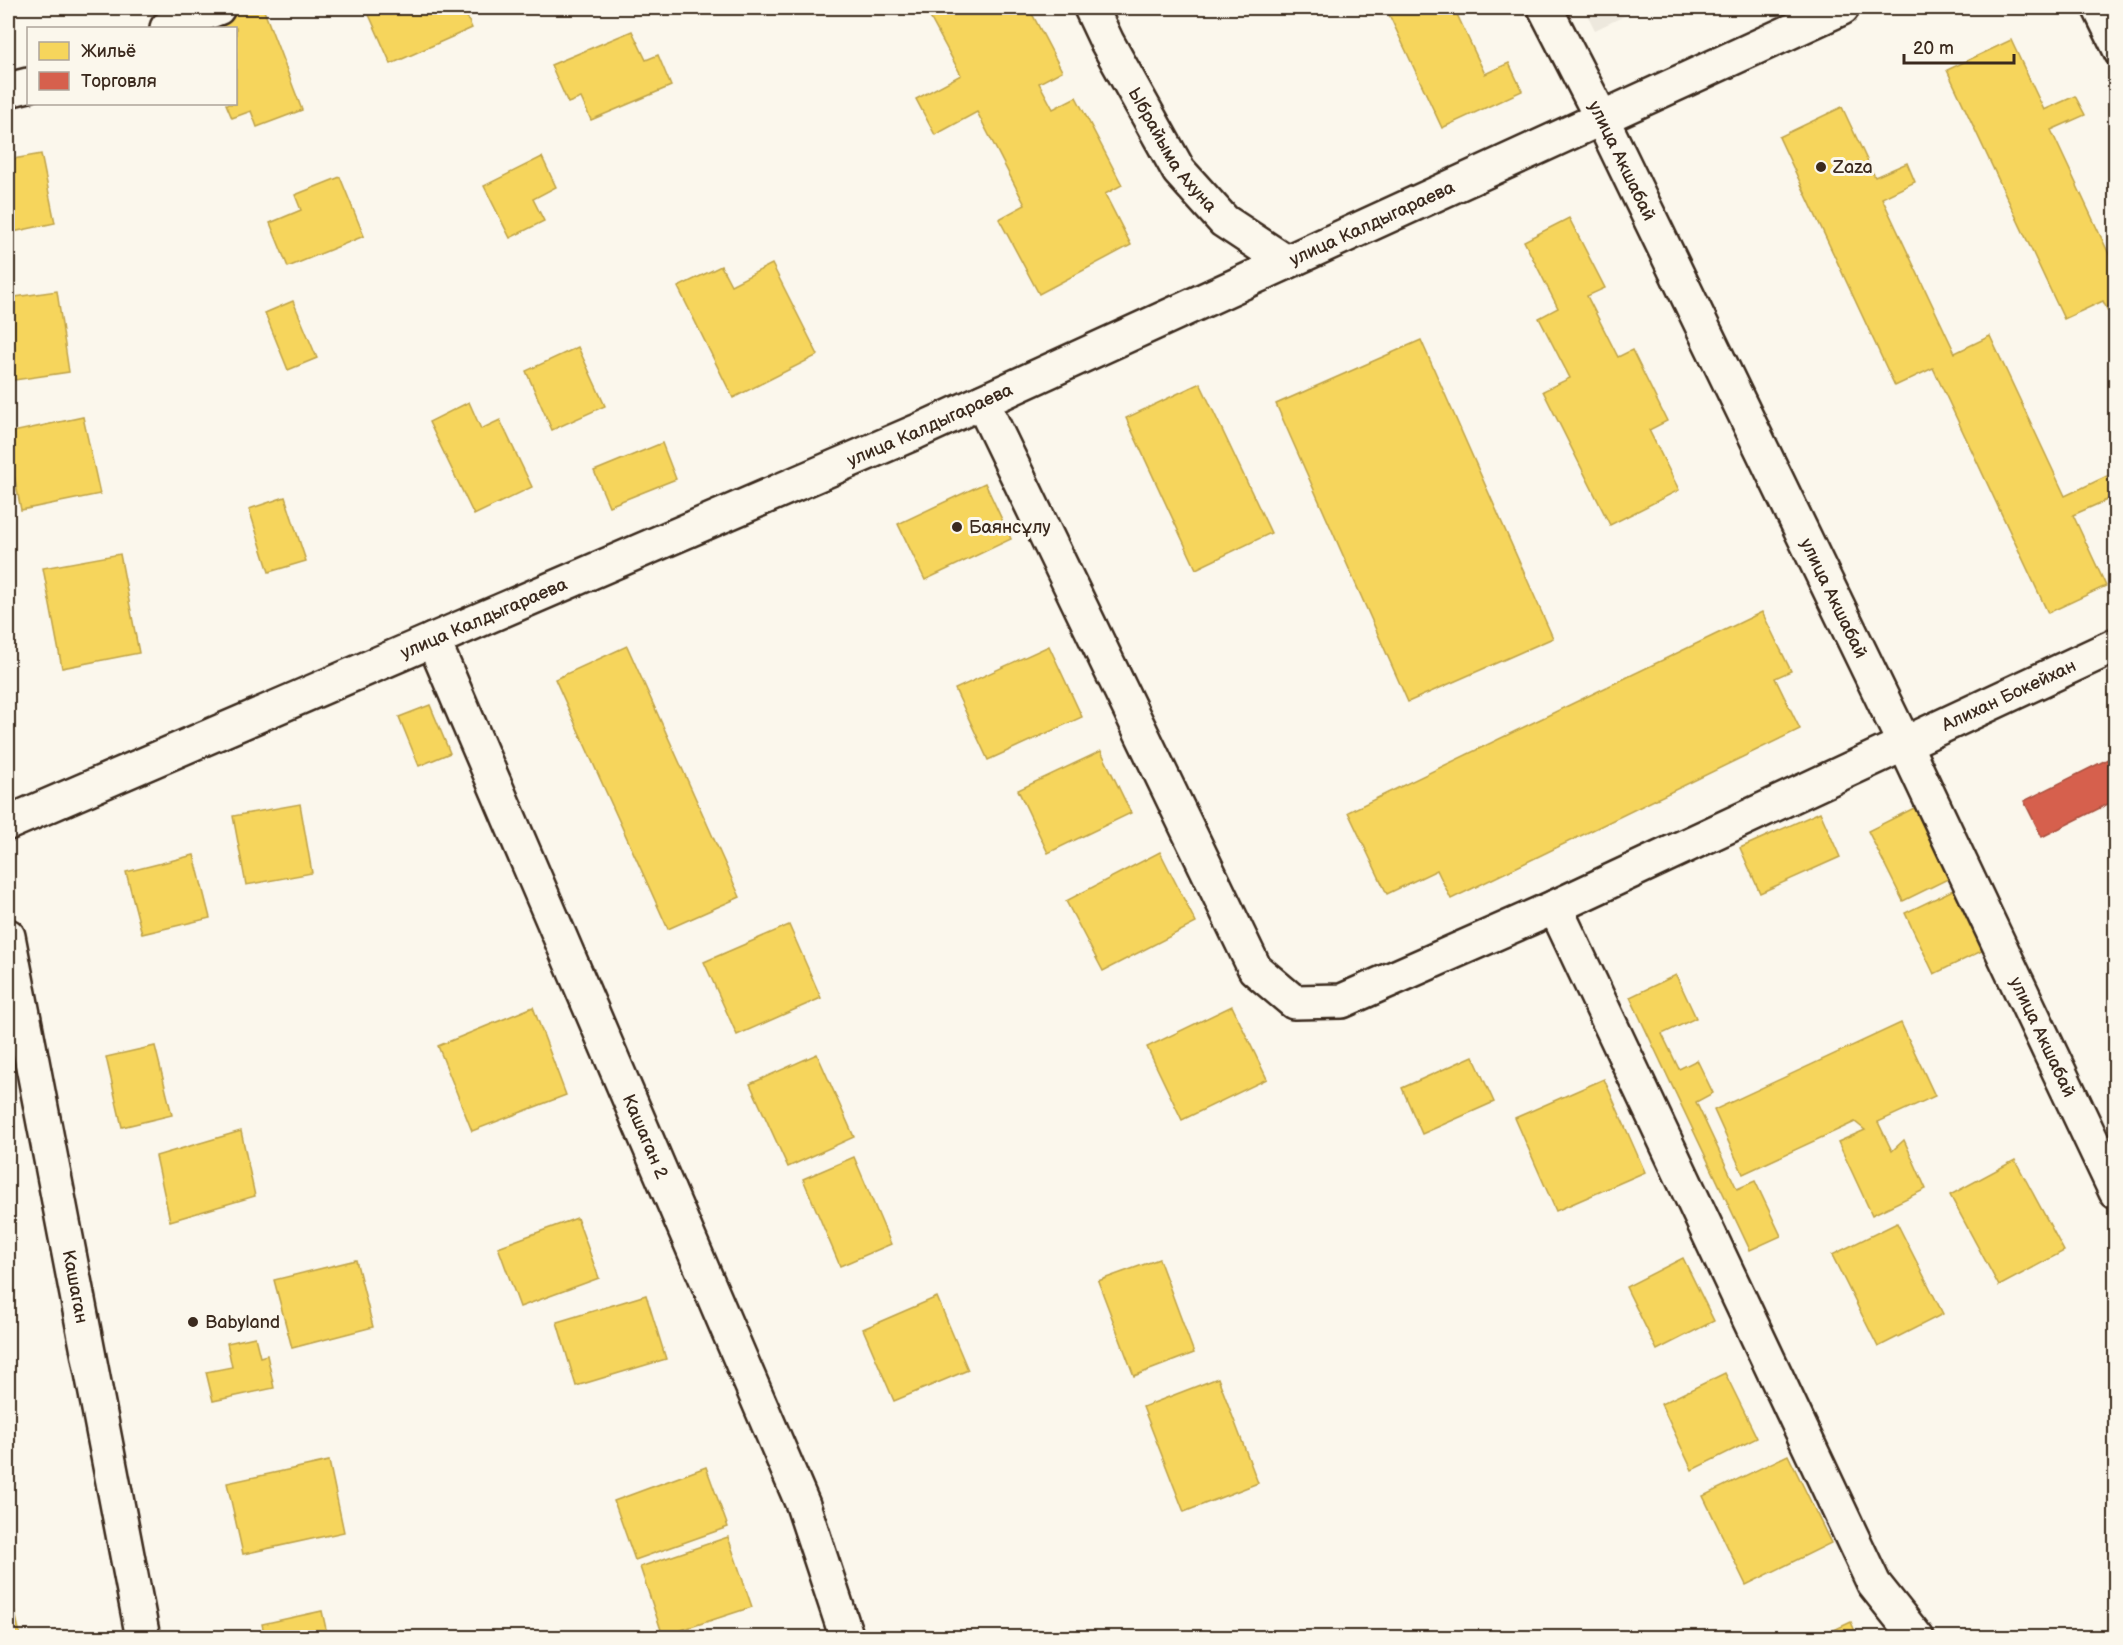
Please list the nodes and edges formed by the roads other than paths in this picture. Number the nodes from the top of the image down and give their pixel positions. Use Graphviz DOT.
graph roads {
  1 [pos="218,8"];
  2 [pos="1091,8"];
  3 [pos="1545,8"];
  4 [pos="1842,8"];
  5 [pos="2093,8"];
  6 [pos="170,27"];
  7 [pos="2115,55"];
  8 [pos="27,85"];
  9 [pos="8,90"];
  10 [pos="1601,117"];
  11 [pos="1286,262"];
  12 [pos="982,402"];
  13 [pos="433,639"];
  14 [pos="2115,645"];
  15 [pos="1904,743"];
  16 [pos="8,823"];
  17 [pos="1555,908"];
  18 [pos="8,936"];
  19 [pos="2115,1192"];
  20 [pos="143,1638"];
  21 [pos="847,1638"];
  22 [pos="1917,1638"];
  1 -- 6 [label="street"];
  2 -- 11 [label="street, Ыбрайыма Ахуна"];
  3 -- 10 [label="street, улица Акшабай"];
  4 -- 10 [label="street, улица Калдыгараева"];
  5 -- 7 [label="lane"];
  8 -- 9 [label="street"];
  10 -- 11 [label="street, улица Калдыгараева"];
  10 -- 15 [label="street, улица Акшабай"];
  11 -- 12 [label="street, улица Калдыгараева"];
  12 -- 13 [label="street, улица Калдыгараева"];
  12 -- 17 [label="street, Алихан Бокейхан"];
  13 -- 16 [label="street, улица Калдыгараева"];
  13 -- 21 [label="street, Кашаган 2"];
  14 -- 15 [label="street, Алихан Бокейхан"];
  15 -- 17 [label="street, Алихан Бокейхан"];
  15 -- 19 [label="street, улица Акшабай"];
  17 -- 22 [label="street"];
  18 -- 20 [label="street, Кашаган"];
}
